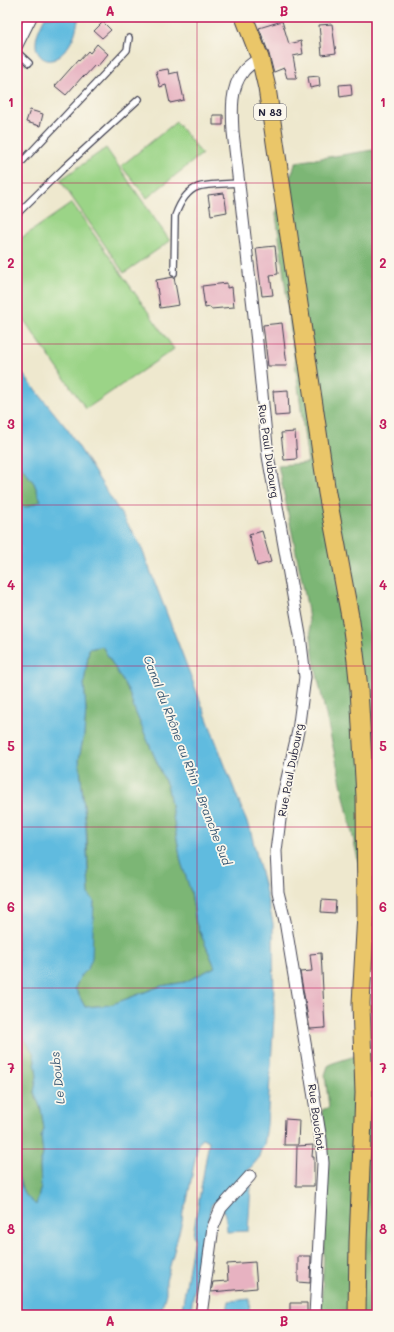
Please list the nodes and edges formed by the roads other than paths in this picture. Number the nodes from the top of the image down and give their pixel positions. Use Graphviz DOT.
graph roads {
  1 [pos="31,17"];
  2 [pos="246,18"];
  3 [pos="130,38"];
  4 [pos="17,45"];
  5 [pos="17,52"];
  6 [pos="260,58"];
  7 [pos="29,63"];
  8 [pos="139,98"];
  9 [pos="17,167"];
  10 [pos="238,183"];
  11 [pos="17,214"];
  12 [pos="174,273"];
  13 [pos="285,921"];
  14 [pos="250,1176"];
  15 [pos="201,1315"];
  16 [pos="315,1315"];
  17 [pos="357,1315"];
  1 -- 4 [label="street"];
  2 -- 6 [label="main road, N 83"];
  3 -- 9 [label="lane"];
  5 -- 7 [label="lane"];
  6 -- 10 [label="street, Rue Paul Dubourg"];
  6 -- 17 [label="main road, N 83"];
  8 -- 11 [label="lane"];
  10 -- 12 [label="lane"];
  10 -- 13 [label="street, Rue Paul Dubourg"];
  13 -- 16 [label="street, Rue Bouchot"];
  14 -- 15 [label="street"];
}
